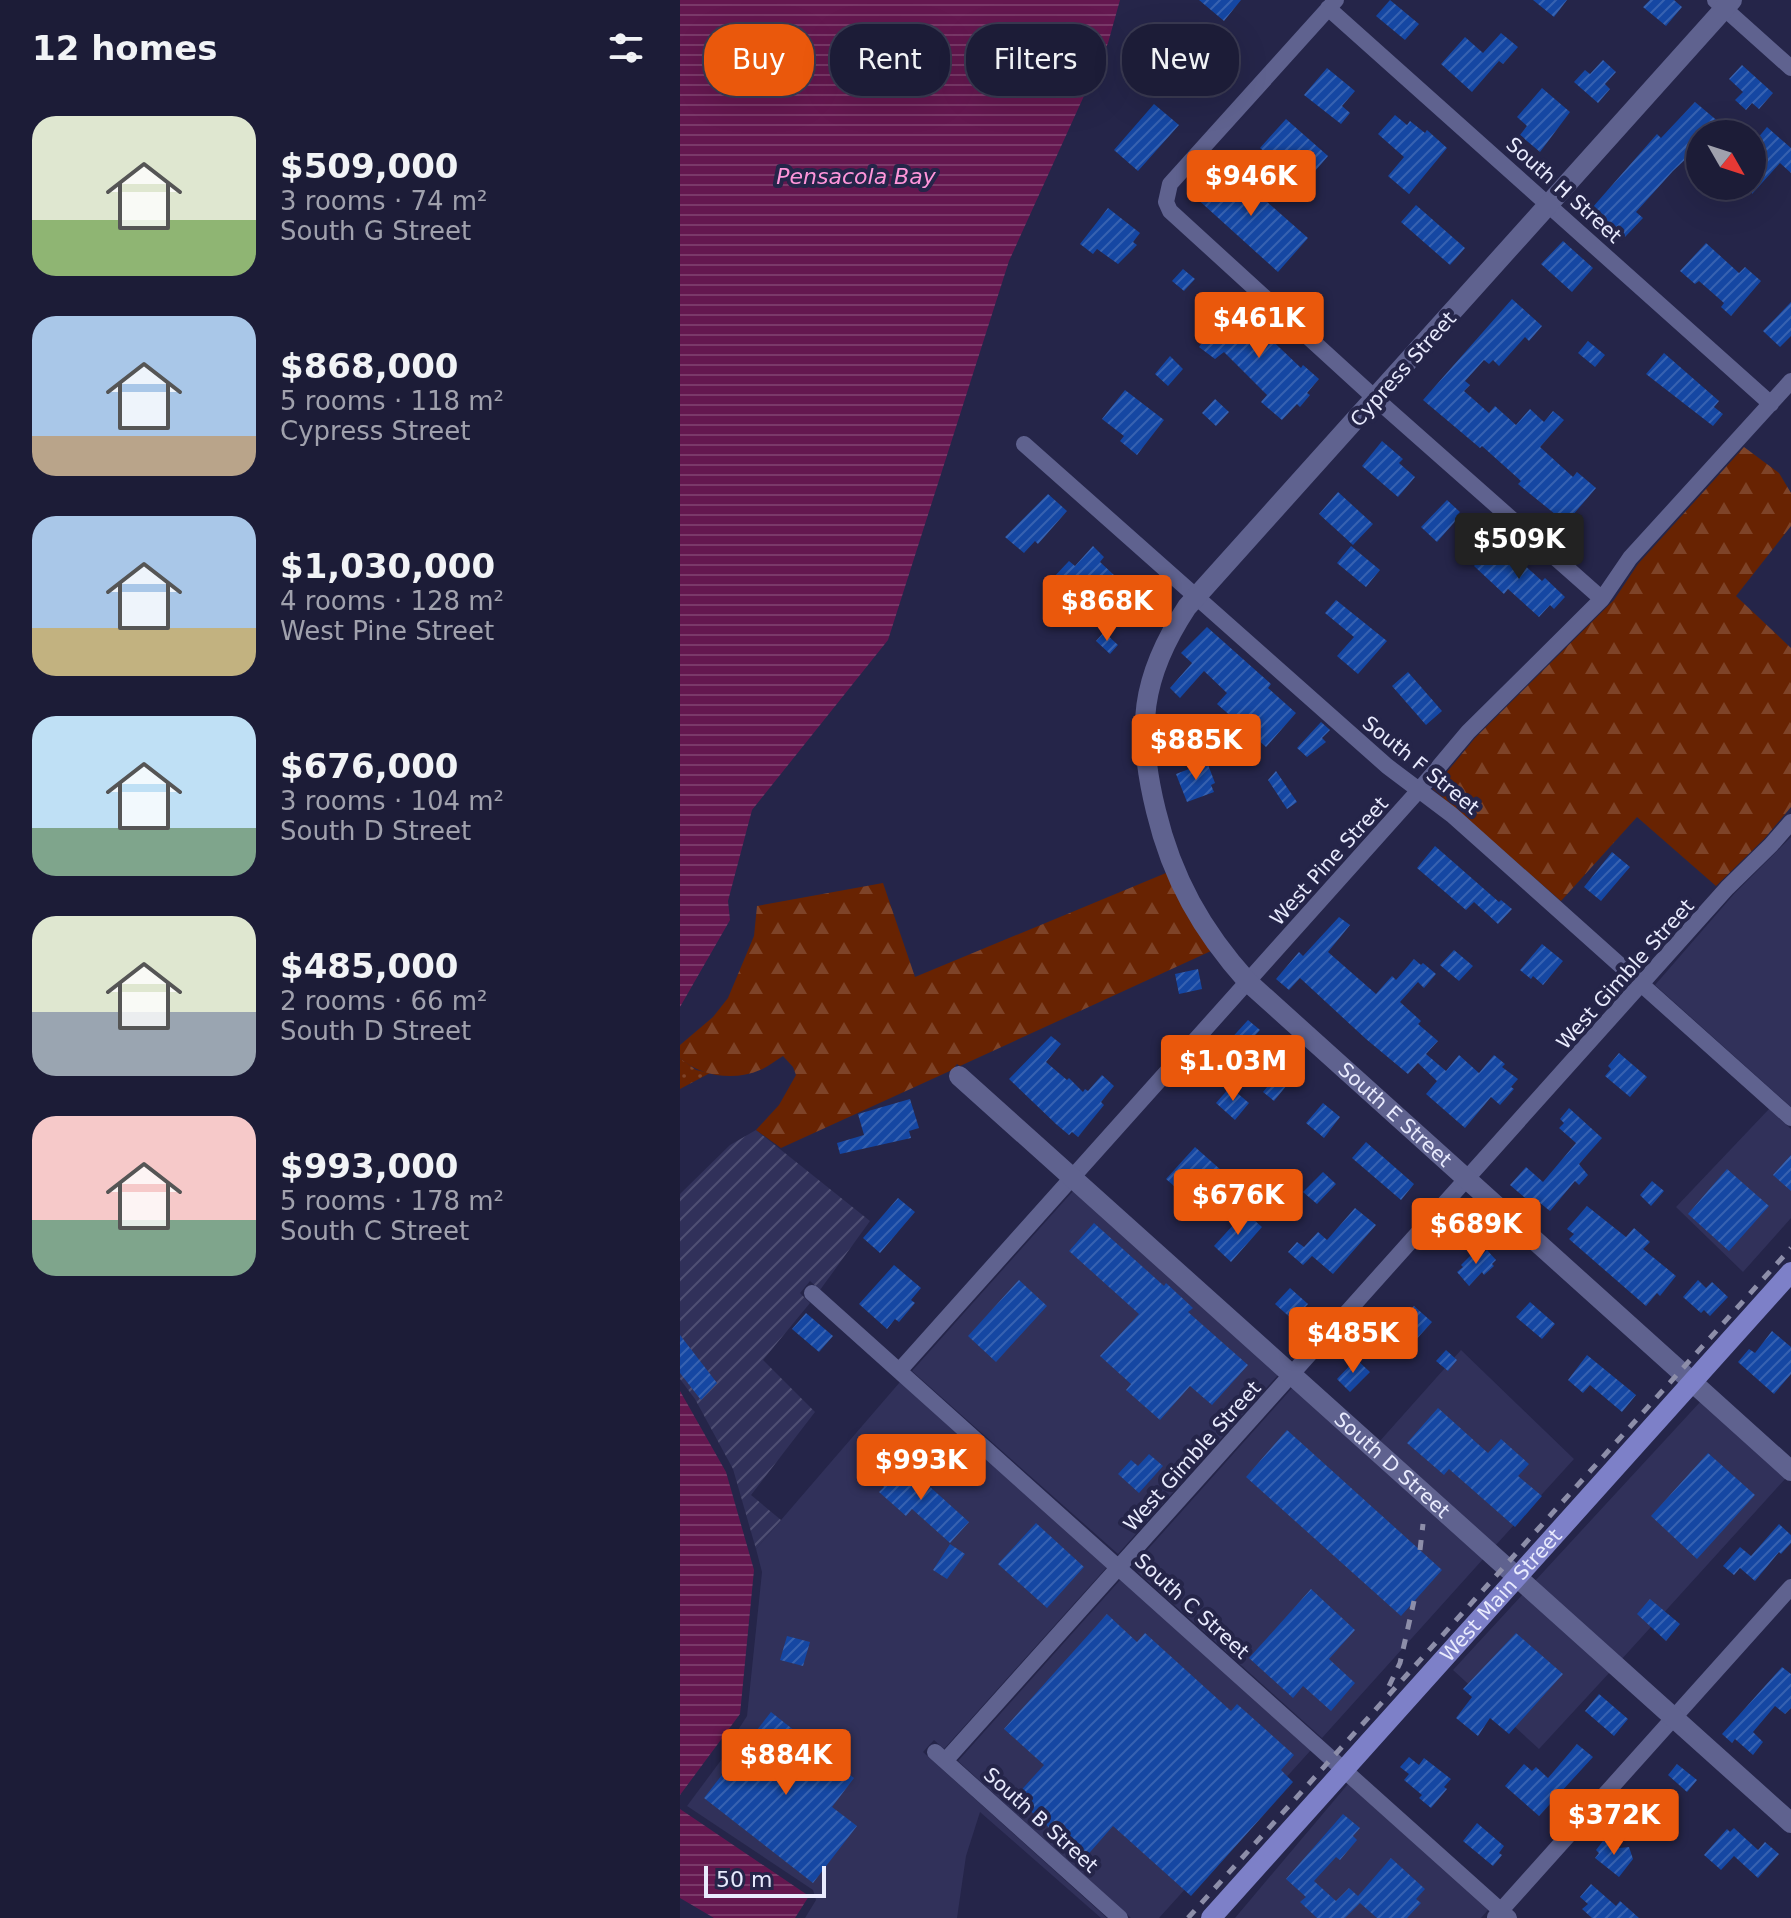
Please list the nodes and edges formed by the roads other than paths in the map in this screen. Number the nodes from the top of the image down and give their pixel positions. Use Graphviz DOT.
graph roads {
  1 [pos="1724,3"];
  2 [pos="1332,4"];
  3 [pos="1791,68"];
  4 [pos="1549,204"];
  5 [pos="1791,381"];
  6 [pos="1376,399"];
  7 [pos="1771,404"];
  8 [pos="1024,444"];
  9 [pos="1197,595"];
  10 [pos="1602,599"];
  11 [pos="1146,770"];
  12 [pos="1420,789"];
  13 [pos="1791,822"];
  14 [pos="1248,982"];
  15 [pos="1642,985"];
  16 [pos="959,1076"];
  17 [pos="1791,1118"];
  18 [pos="1073,1177"];
  19 [pos="1467,1181"];
  20 [pos="1791,1272"];
  21 [pos="812,1293"];
  22 [pos="899,1371"];
  23 [pos="1291,1374"];
  24 [pos="1692,1381"];
  25 [pos="1791,1471"];
  26 [pos="1119,1567"];
  27 [pos="1517,1577"];
  28 [pos="1791,1587"];
  29 [pos="1673,1717"];
  30 [pos="940,1756"];
  31 [pos="1344,1770"];
  32 [pos="1791,1823"];
  33 [pos="1501,1915"];
  34 [pos="1120,1918"];
  35 [pos="1211,1918"];
  1 -- 3 [label="street"];
  1 -- 4 [label="street, Cypress Street"];
  2 -- 4 [label="street, South H Street"];
  2 -- 6 [label="street"];
  4 -- 6 [label="street, Cypress Street"];
  4 -- 7 [label="street, South H Street"];
  5 -- 7 [label="street, West Pine Street"];
  6 -- 9 [label="street, Cypress Street"];
  6 -- 10 [label="street"];
  7 -- 10 [label="street, West Pine Street"];
  8 -- 9 [label="street, South F Street"];
  9 -- 11 [label="street, Cypress Street"];
  9 -- 12 [label="street, South F Street"];
  10 -- 12 [label="street, West Pine Street"];
  11 -- 14 [label="street, South E Street"];
  12 -- 14 [label="street, West Pine Street"];
  12 -- 15 [label="street, South F Street"];
  13 -- 15 [label="street, West Gimble Street"];
  14 -- 18 [label="street, West Pine Street"];
  14 -- 19 [label="street, South E Street"];
  15 -- 17 [label="street, South F Street"];
  15 -- 19 [label="street, West Gimble Street"];
  16 -- 18 [label="street, South D Street"];
  18 -- 22 [label="street, West Pine Street"];
  18 -- 23 [label="street, South D Street"];
  19 -- 23 [label="street, West Gimble Street"];
  19 -- 24 [label="street, South E Street"];
  20 -- 24 [label="main road, West Main Street"];
  21 -- 22 [label="street, South C Street"];
  22 -- 26 [label="street, South C Street"];
  23 -- 26 [label="street, West Gimble Street"];
  23 -- 27 [label="street, South D Street"];
  24 -- 25 [label="street, South E Street"];
  24 -- 27 [label="main road, West Main Street"];
  26 -- 30 [label="street, West Gimble Street"];
  26 -- 31 [label="street, South C Street"];
  27 -- 29 [label="street, South D Street"];
  27 -- 31 [label="main road, West Main Street"];
  28 -- 29 [label="street"];
  29 -- 32 [label="street, South D Street"];
  29 -- 33 [label="street"];
  30 -- 34 [label="street, South B Street"];
  31 -- 33 [label="street, South C Street"];
  31 -- 35 [label="main road, West Main Street"];
}
